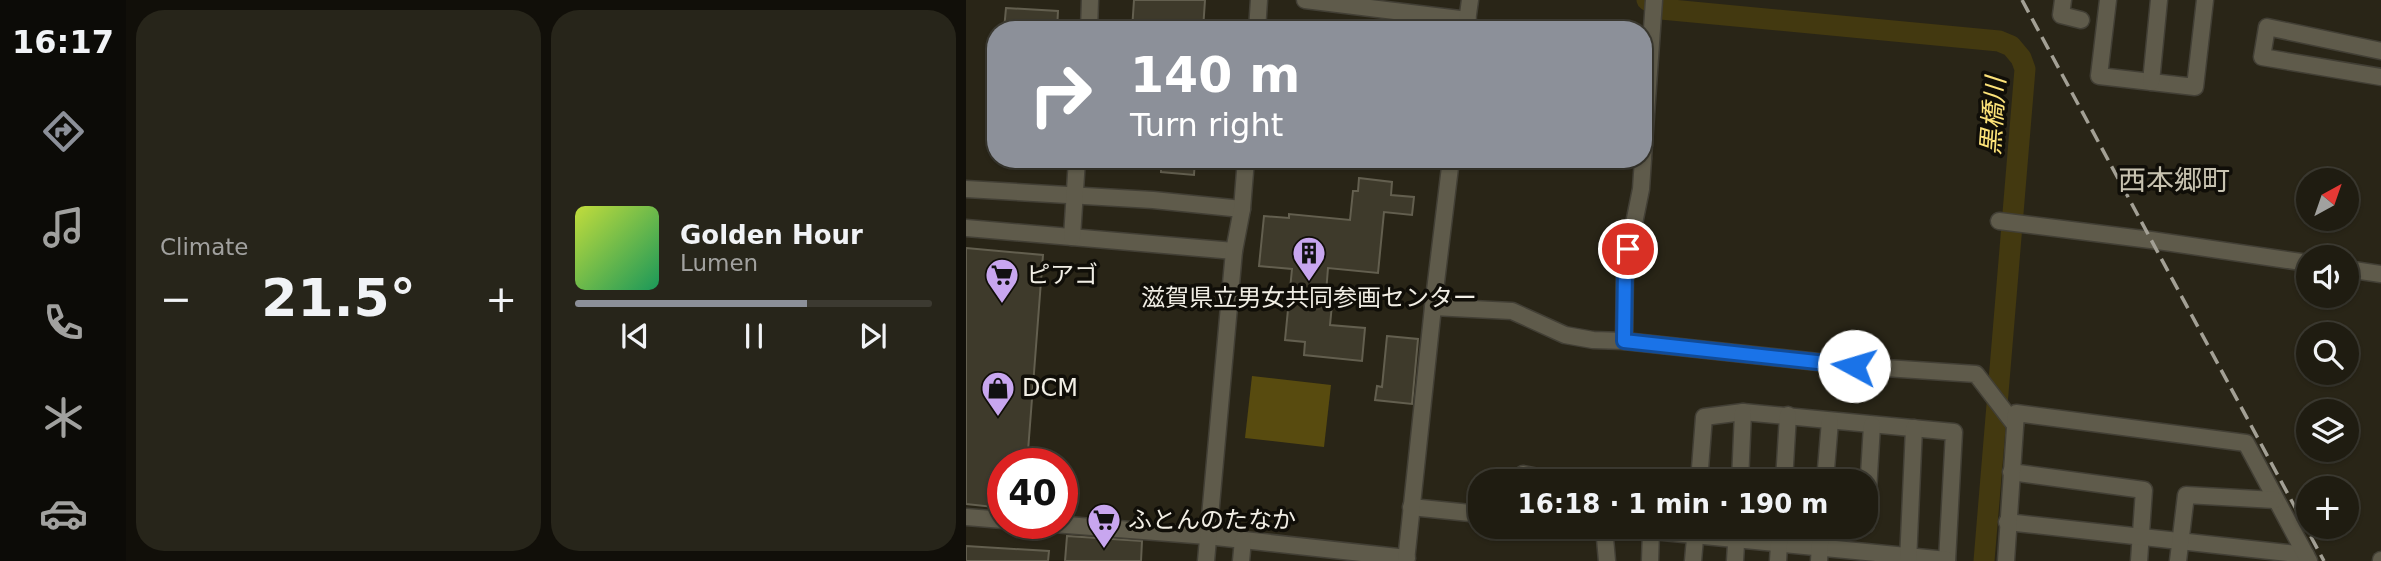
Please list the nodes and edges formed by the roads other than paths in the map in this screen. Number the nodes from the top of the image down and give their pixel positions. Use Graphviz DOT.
graph roads {
  1 [pos="1090,0"];
  2 [pos="1259,0"];
  3 [pos="1306,0"];
  4 [pos="1470,0"];
  5 [pos="2063,0"];
  6 [pos="2108,0"];
  7 [pos="2160,0"];
  8 [pos="2205,0"];
  9 [pos="1435,8"];
  10 [pos="2081,20"];
  11 [pos="1089,21"];
  12 [pos="1258,21"];
  13 [pos="1459,21"];
  14 [pos="1467,21"];
  15 [pos="2381,51"];
  16 [pos="2381,77"];
  17 [pos="2151,82"];
  18 [pos="1076,168"];
  19 [pos="1245,168"];
  20 [pos="1450,168"];
  21 [pos="1642,168"];
  22 [pos="966,189"];
  23 [pos="1074,195"];
  24 [pos="1242,209"];
  25 [pos="1999,221"];
  26 [pos="966,228"];
  27 [pos="1072,237"];
  28 [pos="1234,251"];
  29 [pos="2296,261"];
  30 [pos="2359,271"];
  31 [pos="2381,274"];
  32 [pos="1433,307"];
  33 [pos="1624,341"];
  34 [pos="1743,412"];
  35 [pos="1788,415"];
  36 [pos="1830,421"];
  37 [pos="1872,425"];
  38 [pos="2015,425"];
  39 [pos="1914,428"];
  40 [pos="1700,469"];
  41 [pos="1741,469"];
  42 [pos="1785,469"];
  43 [pos="1826,469"];
  44 [pos="1869,469"];
  45 [pos="2011,472"];
  46 [pos="2275,500"];
  47 [pos="1411,507"];
  48 [pos="1468,513"];
  49 [pos="966,517"];
  50 [pos="987,519"];
  51 [pos="2007,522"];
  52 [pos="1078,526"];
  53 [pos="1207,536"];
  54 [pos="2142,537"];
  55 [pos="1605,539"];
  56 [pos="1651,539"];
  57 [pos="1695,539"];
  58 [pos="1737,539"];
  59 [pos="1780,539"];
  60 [pos="1788,539"];
  61 [pos="1243,540"];
  62 [pos="2181,541"];
  63 [pos="1819,554"];
  64 [pos="1864,556"];
  65 [pos="2307,558"];
  66 [pos="1407,559"];
  67 [pos="1908,559"];
  68 [pos="1206,561"];
  69 [pos="1241,561"];
  70 [pos="1607,561"];
  71 [pos="1650,561"];
  72 [pos="1693,561"];
  73 [pos="1735,561"];
  74 [pos="1778,561"];
  75 [pos="1947,561"];
  76 [pos="2006,561"];
  77 [pos="2139,561"];
  78 [pos="2178,561"];
  1 -- 11 [label="street"];
  2 -- 12 [label="street"];
  3 -- 9 [label="street"];
  4 -- 14 [label="street"];
  5 -- 10 [label="street"];
  6 -- 17 [label="street"];
  7 -- 17 [label="street"];
  8 -- 17 [label="street"];
  9 -- 13 [label="street"];
  15 -- 16 [label="street"];
  18 -- 23 [label="street"];
  19 -- 24 [label="street"];
  20 -- 32 [label="street"];
  21 -- 33 [label="street"];
  22 -- 23 [label="street"];
  23 -- 24 [label="street"];
  23 -- 27 [label="street"];
  24 -- 28 [label="street"];
  25 -- 29 [label="street"];
  26 -- 27 [label="street"];
  27 -- 28 [label="street"];
  28 -- 53 [label="street"];
  30 -- 31 [label="street"];
  32 -- 33 [label="street"];
  32 -- 47 [label="street"];
  33 -- 38 [label="street"];
  34 -- 35 [label="street"];
  34 -- 40 [label="street"];
  34 -- 41 [label="street"];
  35 -- 36 [label="street"];
  35 -- 42 [label="street"];
  36 -- 37 [label="street"];
  36 -- 43 [label="street"];
  37 -- 39 [label="street"];
  37 -- 44 [label="street"];
  38 -- 45 [label="street"];
  38 -- 46 [label="street"];
  39 -- 67 [label="street"];
  39 -- 75 [label="street"];
  45 -- 51 [label="street"];
  45 -- 54 [label="street"];
  46 -- 62 [label="street"];
  46 -- 65 [label="street"];
  47 -- 48 [label="street"];
  47 -- 66 [label="street"];
  49 -- 50 [label="street"];
  51 -- 54 [label="street"];
  51 -- 76 [label="street"];
  52 -- 53 [label="street"];
  53 -- 61 [label="street"];
  53 -- 68 [label="street"];
  54 -- 62 [label="street"];
  54 -- 77 [label="street"];
  55 -- 70 [label="street"];
  56 -- 71 [label="street"];
  57 -- 72 [label="street"];
  58 -- 73 [label="street"];
  59 -- 74 [label="street"];
  60 -- 63 [label="street"];
  61 -- 66 [label="street"];
  61 -- 69 [label="street"];
  62 -- 65 [label="street"];
  62 -- 78 [label="street"];
  63 -- 64 [label="street"];
  64 -- 67 [label="street"];
  67 -- 75 [label="street"];
}
